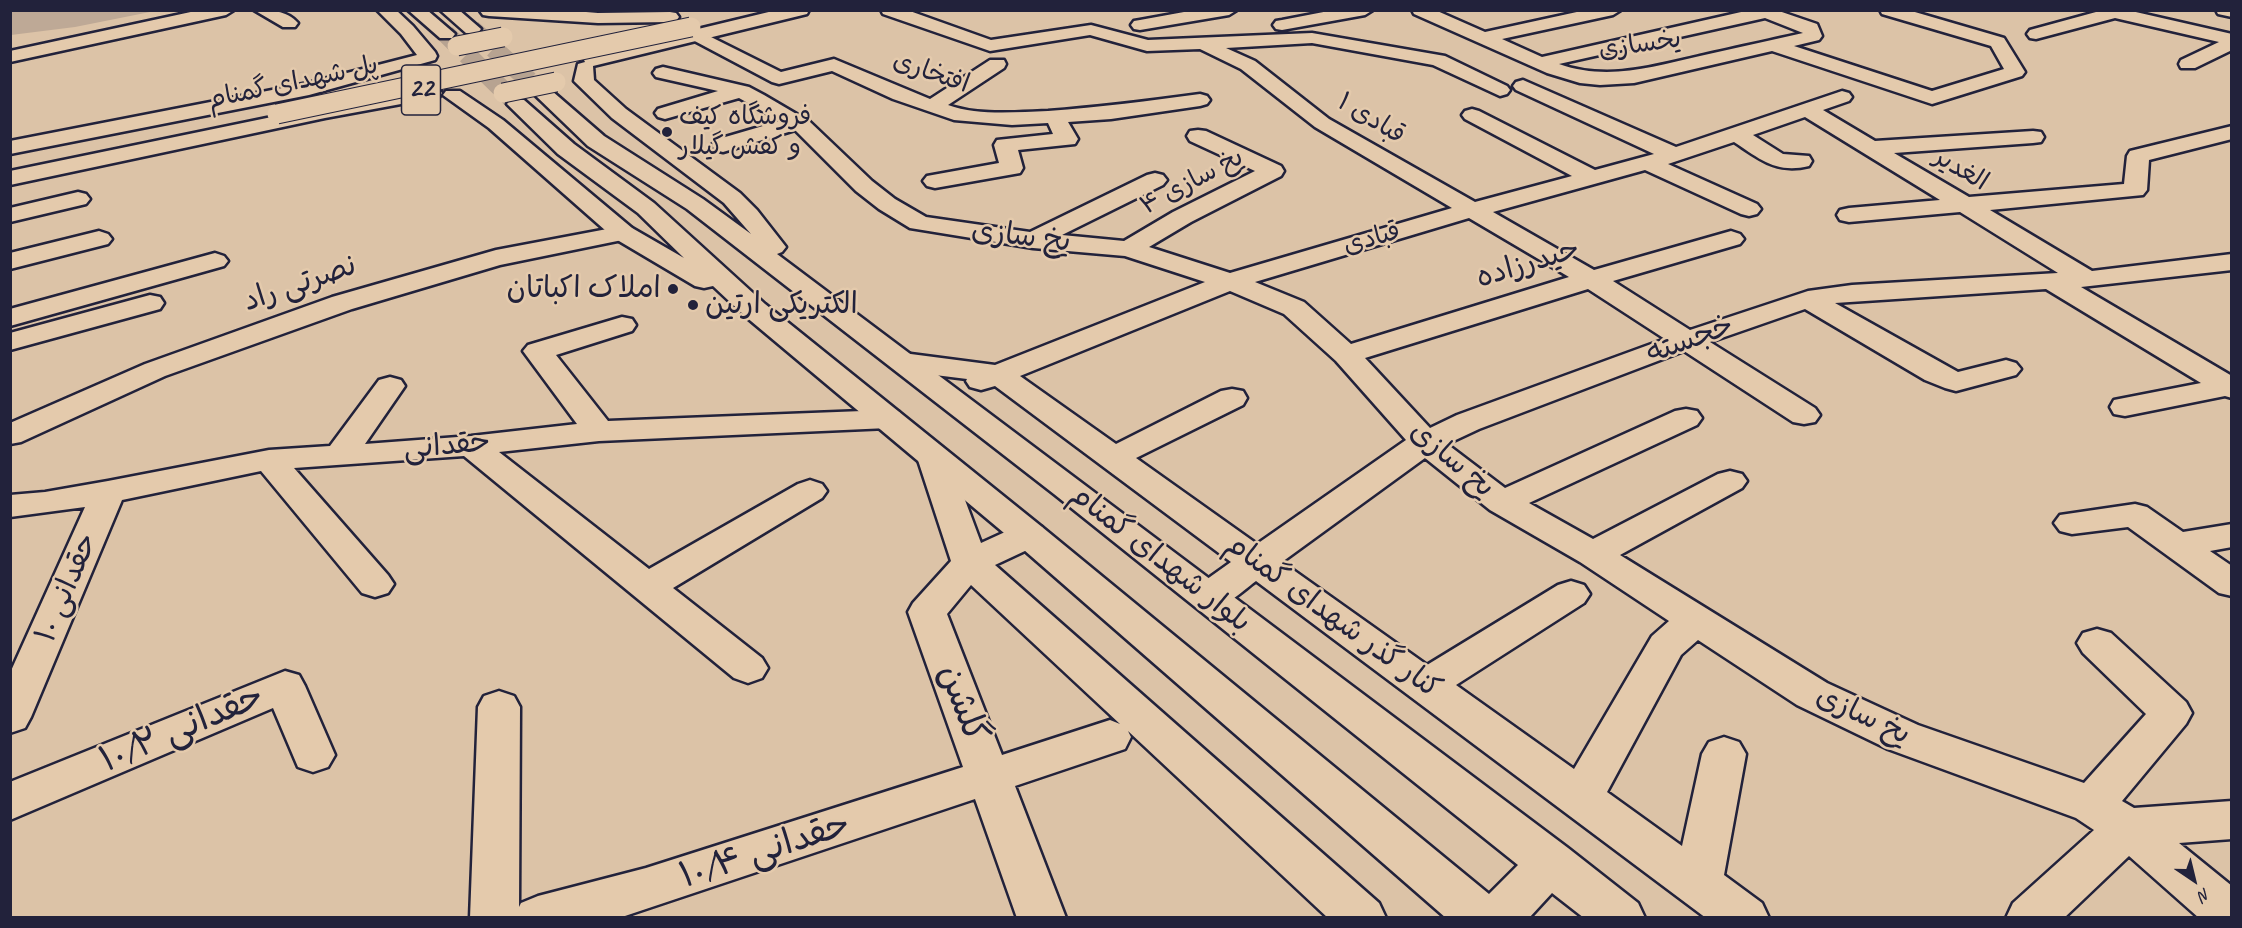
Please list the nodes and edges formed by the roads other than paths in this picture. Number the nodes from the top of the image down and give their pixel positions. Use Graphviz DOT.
graph roads {
  1 [pos="226,10"];
  2 [pos="262,10"];
  3 [pos="385,10"];
  4 [pos="416,10"];
  5 [pos="448,10"];
  6 [pos="697,10"];
  7 [pos="729,10"];
  8 [pos="762,10"];
  9 [pos="801,10"];
  10 [pos="889,10"];
  11 [pos="1229,10"];
  12 [pos="1365,10"];
  13 [pos="1420,10"];
  14 [pos="1614,10"];
  15 [pos="1888,10"];
  16 [pos="2224,10"];
  17 [pos="488,11"];
  18 [pos="1761,12"];
  19 [pos="2108,12"];
  20 [pos="2232,12"];
  21 [pos="1178,14"];
  22 [pos="669,17"];
  23 [pos="2232,17"];
  24 [pos="289,23"];
  25 [pos="1140,25"];
  26 [pos="472,29"];
  27 [pos="1253,30"];
  28 [pos="2195,32"];
  29 [pos="695,34"];
  30 [pos="2036,34"];
  31 [pos="1482,38"];
  32 [pos="451,40"];
  33 [pos="2232,41"];
  34 [pos="1202,43"];
  35 [pos="1352,45"];
  36 [pos="1773,45"];
  37 [pos="1318,56"];
  38 [pos="10,57"];
  39 [pos="425,58"];
  40 [pos="1271,62"];
  41 [pos="1540,63"];
  42 [pos="589,64"];
  43 [pos="997,64"];
  44 [pos="2188,64"];
  45 [pos="1248,65"];
  46 [pos="663,73"];
  47 [pos="1523,86"];
  48 [pos="309,88"];
  49 [pos="551,89"];
  50 [pos="1500,90"];
  51 [pos="742,91"];
  52 [pos="442,94"];
  53 [pos="1842,97"];
  54 [pos="510,98"];
  55 [pos="1200,100"];
  56 [pos="932,106"];
  57 [pos="1806,109"];
  58 [pos="325,112"];
  59 [pos="665,113"];
  60 [pos="1472,115"];
  61 [pos="1055,117"];
  62 [pos="798,123"];
  63 [pos="2232,132"];
  64 [pos="1736,134"];
  65 [pos="1198,136"];
  66 [pos="2033,137"];
  67 [pos="723,145"];
  68 [pos="10,148"];
  69 [pos="1870,148"];
  70 [pos="1675,155"];
  71 [pos="10,158"];
  72 [pos="1801,161"];
  73 [pos="1648,163"];
  74 [pos="10,168"];
  75 [pos="10,178"];
  76 [pos="1593,178"];
  77 [pos="1155,180"];
  78 [pos="935,181"];
  79 [pos="78,199"];
  80 [pos="1965,205"];
  81 [pos="1749,209"];
  82 [pos="1472,210"];
  83 [pos="10,215"];
  84 [pos="1849,215"];
  85 [pos="622,233"];
  86 [pos="99,239"];
  87 [pos="1731,239"];
  88 [pos="1033,240"];
  89 [pos="1128,249"];
  90 [pos="10,261"];
  91 [pos="216,261"];
  92 [pos="2232,262"];
  93 [pos="1591,279"];
  94 [pos="2087,279"];
  95 [pos="1230,281"];
  96 [pos="2053,282"];
  97 [pos="206,288"];
  98 [pos="809,290"];
  99 [pos="1808,299"];
  100 [pos="754,310"];
  101 [pos="10,318"];
  102 [pos="622,325"];
  103 [pos="1688,340"];
  104 [pos="10,342"];
  105 [pos="1346,355"];
  106 [pos="903,362"];
  107 [pos="2007,369"];
  108 [pos="998,374"];
  109 [pos="390,386"];
  110 [pos="2230,387"];
  111 [pos="946,395"];
  112 [pos="1232,398"];
  113 [pos="2125,407"];
  114 [pos="1804,415"];
  115 [pos="1686,418"];
  116 [pos="888,419"];
  117 [pos="599,431"];
  118 [pos="10,435"];
  119 [pos="1425,442"];
  120 [pos="471,446"];
  121 [pos="340,455"];
  122 [pos="933,457"];
  123 [pos="1114,457"];
  124 [pos="269,460"];
  125 [pos="1730,481"];
  126 [pos="810,491"];
  127 [pos="108,492"];
  128 [pos="1502,502"];
  129 [pos="10,506"];
  130 [pos="2072,523"];
  131 [pos="2232,535"];
  132 [pos="1029,536"];
  133 [pos="2177,545"];
  134 [pos="1593,554"];
  135 [pos="1257,562"];
  136 [pos="970,563"];
  137 [pos="375,584"];
  138 [pos="2232,584"];
  139 [pos="647,586"];
  140 [pos="1571,594"];
  141 [pos="1209,596"];
  142 [pos="1695,620"];
  143 [pos="2097,643"];
  144 [pos="23,667"];
  145 [pos="748,668"];
  146 [pos="1426,685"];
  147 [pos="499,707"];
  148 [pos="10,717"];
  149 [pos="1110,737"];
  150 [pos="1724,754"];
  151 [pos="313,755"];
  152 [pos="990,777"];
  153 [pos="1581,798"];
  154 [pos="10,802"];
  155 [pos="2110,817"];
  156 [pos="2232,820"];
  157 [pos="1551,862"];
  158 [pos="1698,884"];
  159 [pos="2232,916"];
  160 [pos="494,918"];
  161 [pos="538,918"];
  162 [pos="1042,918"];
  163 [pos="1362,918"];
  164 [pos="1482,918"];
  165 [pos="1497,918"];
  166 [pos="1621,918"];
  167 [pos="1745,918"];
  168 [pos="2030,918"];
  1 -- 38 [label="main road"];
  2 -- 24 [label="main road"];
  3 -- 39 [label="main road, 22"];
  4 -- 32 [label="main road"];
  5 -- 26 [label="main road"];
  6 -- 22 [label="main road"];
  7 -- 71 [label="main road, پل شهدای گمنام"];
  8 -- 74 [label="main road, پل شهدای گمنام, bridge"];
  9 -- 29 [label="main road, 22"];
  10 -- 34 [label="main road"];
  11 -- 21 [label="main road"];
  12 -- 27 [label="main road"];
  13 -- 31 [label="main road, یخسازی"];
  14 -- 31 [label="main road"];
  15 -- 36 [label="main road"];
  16 -- 20 [label="main road"];
  17 -- 22 [label="main road"];
  17 -- 32 [label="main road, 22, bridge"];
  18 -- 36 [label="main road, یخسازی"];
  18 -- 41 [label="main road"];
  19 -- 28 [label="main road"];
  19 -- 30 [label="main road"];
  21 -- 25 [label="main road"];
  22 -- 29 [label="main road"];
  22 -- 42 [label="main road"];
  23 -- 28 [label="main road"];
  28 -- 33 [label="main road"];
  29 -- 42 [label="main road, 22"];
  29 -- 56 [label="main road, افتخاری"];
  31 -- 41 [label="main road, یخسازی"];
  32 -- 39 [label="main road, 22"];
  33 -- 44 [label="main road"];
  34 -- 35 [label="main road"];
  34 -- 45 [label="main road, قبادی ۱"];
  35 -- 37 [label="main road"];
  35 -- 50 [label="main road"];
  36 -- 41 [label="main road, یخسازی"];
  39 -- 48 [label="main road"];
  39 -- 52 [label="main road, 22"];
  40 -- 45 [label="main road"];
  42 -- 49 [label="main road, 22"];
  42 -- 98 [label="main road"];
  43 -- 56 [label="main road"];
  45 -- 82 [label="main road, قبادی ۱"];
  46 -- 51 [label="main road, یخ سازی"];
  47 -- 70 [label="main road"];
  48 -- 58 [label="main road"];
  48 -- 68 [label="main road"];
  49 -- 54 [label="main road, 22, bridge"];
  49 -- 98 [label="main road, بلوار شهدای گمنام"];
  51 -- 59 [label="main road"];
  51 -- 62 [label="main road, یخ سازی"];
  52 -- 54 [label="main road, 22"];
  52 -- 58 [label="main road"];
  52 -- 85 [label="main road"];
  53 -- 57 [label="main road, قبادی"];
  54 -- 100 [label="main road, بلوار شهدای گمنام"];
  55 -- 61 [label="main road, افتخاری"];
  56 -- 61 [label="main road, افتخاری"];
  57 -- 64 [label="main road, قبادی"];
  57 -- 69 [label="main road, الغدیر"];
  58 -- 75 [label="main road"];
  60 -- 76 [label="main road"];
  61 -- 78 [label="main road"];
  62 -- 67 [label="main road"];
  62 -- 88 [label="main road, یخ سازی"];
  63 -- 80 [label="main road"];
  64 -- 70 [label="main road, قبادی"];
  64 -- 72 [label="main road"];
  65 -- 89 [label="main road, یخ سازی ۴"];
  66 -- 69 [label="main road"];
  69 -- 80 [label="main road, الغدیر"];
  70 -- 73 [label="main road, قبادی"];
  73 -- 76 [label="main road, قبادی"];
  73 -- 81 [label="main road"];
  76 -- 82 [label="main road, قبادی"];
  77 -- 88 [label="main road"];
  79 -- 83 [label="main road"];
  80 -- 84 [label="main road"];
  80 -- 94 [label="main road, الغدیر"];
  82 -- 93 [label="main road, قبادی ۱"];
  82 -- 95 [label="main road, قبادی"];
  85 -- 100 [label="main road"];
  85 -- 118 [label="main road, نصرتی راد"];
  86 -- 90 [label="main road"];
  87 -- 93 [label="main road, حیدرزاده"];
  88 -- 89 [label="main road, یخ سازی"];
  89 -- 95 [label="main road, یخ سازی"];
  91 -- 101 [label="main road"];
  92 -- 94 [label="main road, خجسته"];
  93 -- 103 [label="main road, قبادی ۱"];
  93 -- 105 [label="main road, حیدرزاده"];
  94 -- 96 [label="main road, خجسته"];
  95 -- 105 [label="main road, یخ سازی"];
  95 -- 108 [label="main road, قبادی"];
  96 -- 99 [label="main road, خجسته"];
  96 -- 110 [label="main road"];
  97 -- 104 [label="main road"];
  98 -- 106 [label="main road, بلوار شهدای گمنام"];
  99 -- 103 [label="main road, خجسته"];
  99 -- 107 [label="main road"];
  100 -- 116 [label="main road, بلوار شهدای گمنام"];
  102 -- 117 [label="main road"];
  103 -- 114 [label="main road, قبادی ۱"];
  103 -- 119 [label="main road, خجسته"];
  105 -- 119 [label="main road, یخ سازی"];
  106 -- 108 [label="main road, کنار گذر شهدای گمنام"];
  106 -- 111 [label="main road, بلوار شهدای گمنام"];
  108 -- 111 [label="main road, قبادی"];
  108 -- 123 [label="main road, کنار گذر شهدای گمنام"];
  109 -- 121 [label="main road"];
  110 -- 113 [label="main road"];
  111 -- 141 [label="main road, بلوار شهدای گمنام"];
  112 -- 123 [label="main road"];
  115 -- 128 [label="main road"];
  116 -- 117 [label="main road, حقدانی"];
  116 -- 122 [label="main road, بلوار شهدای گمنام"];
  117 -- 120 [label="main road, حقدانی"];
  119 -- 128 [label="main road, یخ سازی"];
  119 -- 135 [label="main road, خجسته"];
  120 -- 121 [label="main road, حقدانی"];
  120 -- 139 [label="main road"];
  121 -- 124 [label="main road, حقدانی"];
  122 -- 132 [label="main road, بلوار شهدای گمنام"];
  122 -- 136 [label="main road"];
  123 -- 135 [label="main road, کنار گذر شهدای گمنام"];
  124 -- 127 [label="main road, حقدانی"];
  124 -- 137 [label="main road"];
  125 -- 134 [label="main road"];
  126 -- 139 [label="main road"];
  127 -- 129 [label="main road, حقدانی"];
  127 -- 144 [label="main road, حقدانی ۱۰"];
  128 -- 134 [label="main road, یخ سازی"];
  130 -- 133 [label="main road"];
  131 -- 133 [label="main road"];
  132 -- 136 [label="main road, گلشن"];
  132 -- 164 [label="main road, بلوار شهدای گمنام"];
  133 -- 138 [label="main road"];
  134 -- 142 [label="main road, یخ سازی"];
  135 -- 141 [label="main road, خجسته"];
  135 -- 146 [label="main road, کنار گذر شهدای گمنام"];
  136 -- 152 [label="main road, گلشن"];
  136 -- 163 [label="main road"];
  139 -- 145 [label="main road"];
  140 -- 146 [label="main road"];
  141 -- 157 [label="main road, بلوار شهدای گمنام"];
  142 -- 153 [label="main road"];
  142 -- 155 [label="main road, یخ سازی"];
  143 -- 155 [label="main road"];
  144 -- 148 [label="main road, حقدانی ۱۰"];
  146 -- 153 [label="main road, کنار گذر شهدای گمنام"];
  147 -- 160 [label="main road"];
  149 -- 152 [label="main road, حقدانی ۱۰/۴"];
  150 -- 158 [label="main road"];
  151 -- 154 [label="main road, حقدانی ۱۰/۲"];
  152 -- 161 [label="main road, حقدانی ۱۰/۴"];
  152 -- 162 [label="main road, گلشن"];
  153 -- 158 [label="main road, کنار گذر شهدای گمنام"];
  155 -- 156 [label="main road"];
  155 -- 159 [label="main road, یخ سازی"];
  155 -- 168 [label="main road"];
  157 -- 165 [label="main road"];
  157 -- 166 [label="main road, بلوار شهدای گمنام"];
  158 -- 167 [label="main road, کنار گذر شهدای گمنام"];
}
